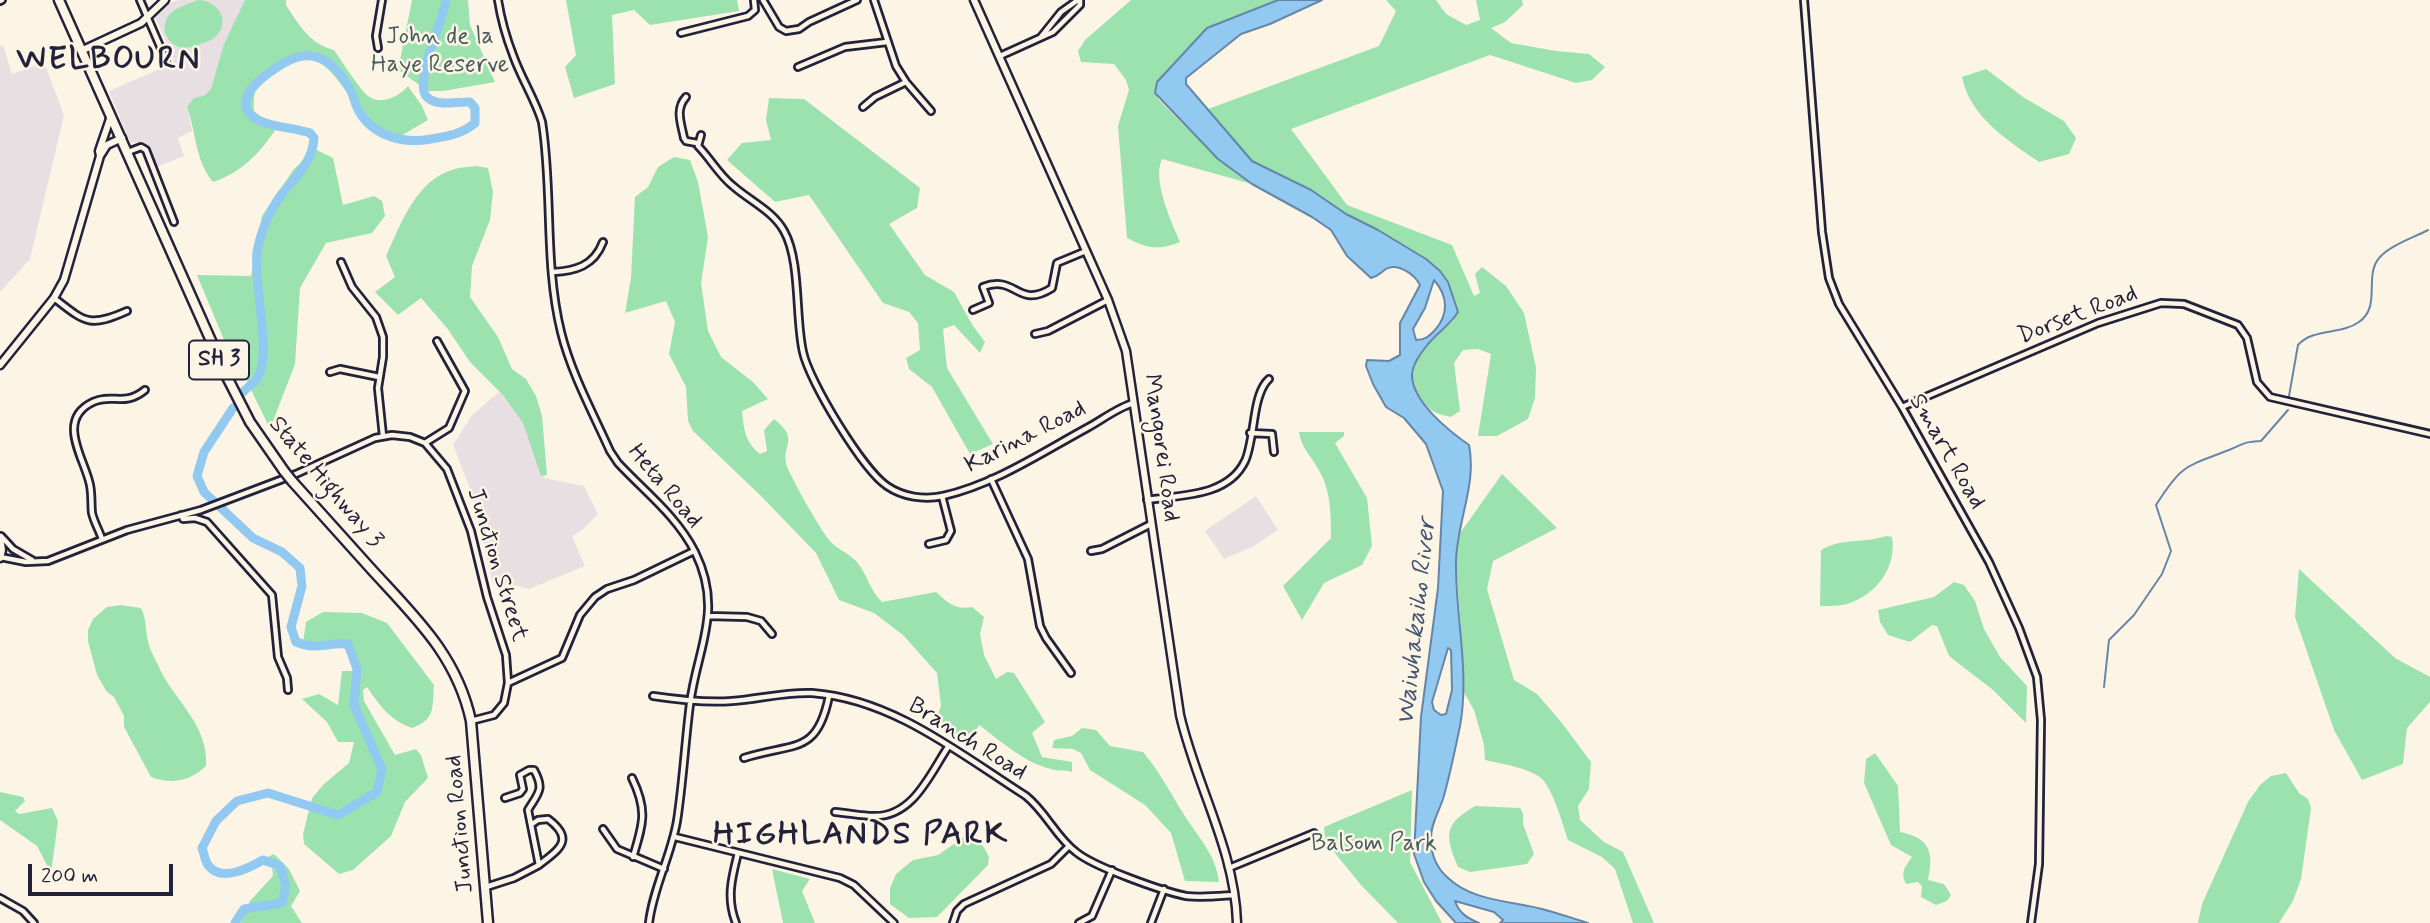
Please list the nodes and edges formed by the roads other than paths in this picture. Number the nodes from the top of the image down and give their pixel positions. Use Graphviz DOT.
graph roads {
  1 [pos="59,0"];
  2 [pos="140,0"];
  3 [pos="165,0"];
  4 [pos="382,0"];
  5 [pos="498,0"];
  6 [pos="754,0"];
  7 [pos="763,0"];
  8 [pos="857,0"];
  9 [pos="873,0"];
  10 [pos="974,0"];
  11 [pos="1079,0"];
  12 [pos="1804,0"];
  13 [pos="148,16"];
  14 [pos="681,33"];
  15 [pos="887,42"];
  16 [pos="378,48"];
  17 [pos="83,50"];
  18 [pos="1000,56"];
  19 [pos="166,60"];
  20 [pos="798,67"];
  21 [pos="906,82"];
  22 [pos="686,97"];
  23 [pos="863,107"];
  24 [pos="931,111"];
  25 [pos="111,115"];
  26 [pos="120,134"];
  27 [pos="701,135"];
  28 [pos="103,137"];
  29 [pos="697,143"];
  30 [pos="128,152"];
  31 [pos="100,156"];
  32 [pos="174,222"];
  33 [pos="603,242"];
  34 [pos="1086,251"];
  35 [pos="341,262"];
  36 [pos="553,272"];
  37 [pos="54,298"];
  38 [pos="1108,300"];
  39 [pos="974,310"];
  40 [pos="127,311"];
  41 [pos="1035,334"];
  42 [pos="437,341"];
  43 [pos="0,365"];
  44 [pos="330,372"];
  45 [pos="379,377"];
  46 [pos="1269,380"];
  47 [pos="145,390"];
  48 [pos="1134,403"];
  49 [pos="1902,407"];
  50 [pos="1250,433"];
  51 [pos="2430,434"];
  52 [pos="383,436"];
  53 [pos="425,443"];
  54 [pos="1274,452"];
  55 [pos="991,479"];
  56 [pos="942,496"];
  57 [pos="1147,500"];
  58 [pos="181,515"];
  59 [pos="1151,524"];
  60 [pos="0,537"];
  61 [pos="102,539"];
  62 [pos="929,544"];
  63 [pos="694,551"];
  64 [pos="1091,551"];
  65 [pos="0,557"];
  66 [pos="36,562"];
  67 [pos="708,616"];
  68 [pos="772,634"];
  69 [pos="1071,673"];
  70 [pos="508,683"];
  71 [pos="288,690"];
  72 [pos="653,696"];
  73 [pos="829,696"];
  74 [pos="690,702"];
  75 [pos="471,721"];
  76 [pos="948,747"];
  77 [pos="744,758"];
  78 [pos="632,778"];
  79 [pos="505,798"];
  80 [pos="835,812"];
  81 [pos="532,825"];
  82 [pos="603,829"];
  83 [pos="1314,833"];
  84 [pos="675,837"];
  85 [pos="1069,846"];
  86 [pos="738,853"];
  87 [pos="633,858"];
  88 [pos="539,865"];
  89 [pos="1229,868"];
  90 [pos="664,869"];
  91 [pos="1112,870"];
  92 [pos="486,887"];
  93 [pos="1164,889"];
  94 [pos="1234,895"];
  95 [pos="0,898"];
  96 [pos="34,923"];
  97 [pos="488,923"];
  98 [pos="649,923"];
  99 [pos="736,923"];
  100 [pos="894,923"];
  101 [pos="953,923"];
  102 [pos="1079,923"];
  103 [pos="1151,923"];
  104 [pos="1237,923"];
  105 [pos="2031,923"];
  1 -- 17 [label="highway, SH 3"];
  2 -- 13 [label="street"];
  3 -- 13 [label="street"];
  4 -- 16 [label="street"];
  5 -- 36 [label="street, Heta Road"];
  6 -- 14 [label="street"];
  7 -- 8 [label="street"];
  9 -- 15 [label="street"];
  10 -- 18 [label="street, Mangorei Road"];
  11 -- 18 [label="street"];
  12 -- 49 [label="street, Smart Road"];
  13 -- 17 [label="street"];
  13 -- 19 [label="street"];
  15 -- 20 [label="street"];
  15 -- 21 [label="street"];
  17 -- 25 [label="highway, SH 3"];
  18 -- 34 [label="street, Mangorei Road"];
  21 -- 23 [label="street"];
  21 -- 24 [label="street"];
  22 -- 29 [label="street, Karina Road"];
  25 -- 26 [label="highway, SH 3"];
  25 -- 28 [label="street"];
  26 -- 28 [label="street"];
  26 -- 30 [label="highway, State Highway 3 / SH 3"];
  26 -- 31 [label="street"];
  27 -- 29 [label="street"];
  28 -- 31 [label="street"];
  29 -- 56 [label="street, Karina Road"];
  30 -- 32 [label="street"];
  30 -- 75 [label="highway, State Highway 3 / SH 3, bridge"];
  31 -- 37 [label="street"];
  33 -- 36 [label="street"];
  34 -- 38 [label="street, Mangorei Road"];
  34 -- 39 [label="street"];
  35 -- 45 [label="street"];
  36 -- 63 [label="street, Heta Road"];
  37 -- 40 [label="street"];
  37 -- 43 [label="street"];
  38 -- 41 [label="street"];
  38 -- 48 [label="street, Mangorei Road"];
  42 -- 53 [label="street"];
  44 -- 45 [label="street"];
  45 -- 52 [label="street"];
  46 -- 50 [label="street"];
  47 -- 61 [label="street"];
  48 -- 55 [label="street, Karina Road"];
  48 -- 57 [label="street, Mangorei Road"];
  49 -- 51 [label="street, Dorset Road"];
  49 -- 105 [label="street, Smart Road"];
  50 -- 54 [label="street"];
  50 -- 57 [label="street"];
  52 -- 53 [label="street"];
  52 -- 58 [label="street"];
  53 -- 70 [label="street, Junction Street"];
  55 -- 56 [label="street, Karina Road"];
  55 -- 69 [label="street"];
  56 -- 62 [label="street"];
  57 -- 59 [label="street, Mangorei Road"];
  58 -- 61 [label="street"];
  58 -- 71 [label="street"];
  59 -- 64 [label="street"];
  59 -- 89 [label="street, Mangorei Road"];
  60 -- 65 [label="street"];
  60 -- 66 [label="street"];
  61 -- 66 [label="street"];
  63 -- 67 [label="street, Heta Road"];
  63 -- 70 [label="street"];
  65 -- 66 [label="street"];
  67 -- 68 [label="street"];
  67 -- 74 [label="street, Heta Road"];
  70 -- 75 [label="street, Junction Street"];
  72 -- 74 [label="street, Branch Road"];
  73 -- 74 [label="street, Branch Road"];
  73 -- 76 [label="street, Branch Road"];
  73 -- 77 [label="street"];
  74 -- 84 [label="street, Heta Road"];
  75 -- 92 [label="highway, Junction Road / SH 3"];
  76 -- 80 [label="street"];
  76 -- 85 [label="street, Branch Road"];
  78 -- 87 [label="street"];
  79 -- 81 [label="street"];
  81 -- 88 [label="street"];
  81 -- 88 [label="street"];
  82 -- 87 [label="street"];
  83 -- 89 [label="street"];
  84 -- 86 [label="street"];
  84 -- 90 [label="street, Heta Road"];
  85 -- 91 [label="street, Branch Road"];
  85 -- 101 [label="street"];
  86 -- 99 [label="street"];
  86 -- 100 [label="street"];
  87 -- 90 [label="street"];
  88 -- 92 [label="street"];
  89 -- 94 [label="street, Mangorei Road"];
  90 -- 98 [label="street, Heta Road"];
  91 -- 93 [label="street, Branch Road"];
  91 -- 102 [label="street"];
  92 -- 97 [label="highway, Junction Road / SH 3"];
  93 -- 94 [label="street, Branch Road"];
  93 -- 103 [label="street"];
  94 -- 104 [label="street, Mangorei Road"];
  95 -- 96 [label="street"];
}
